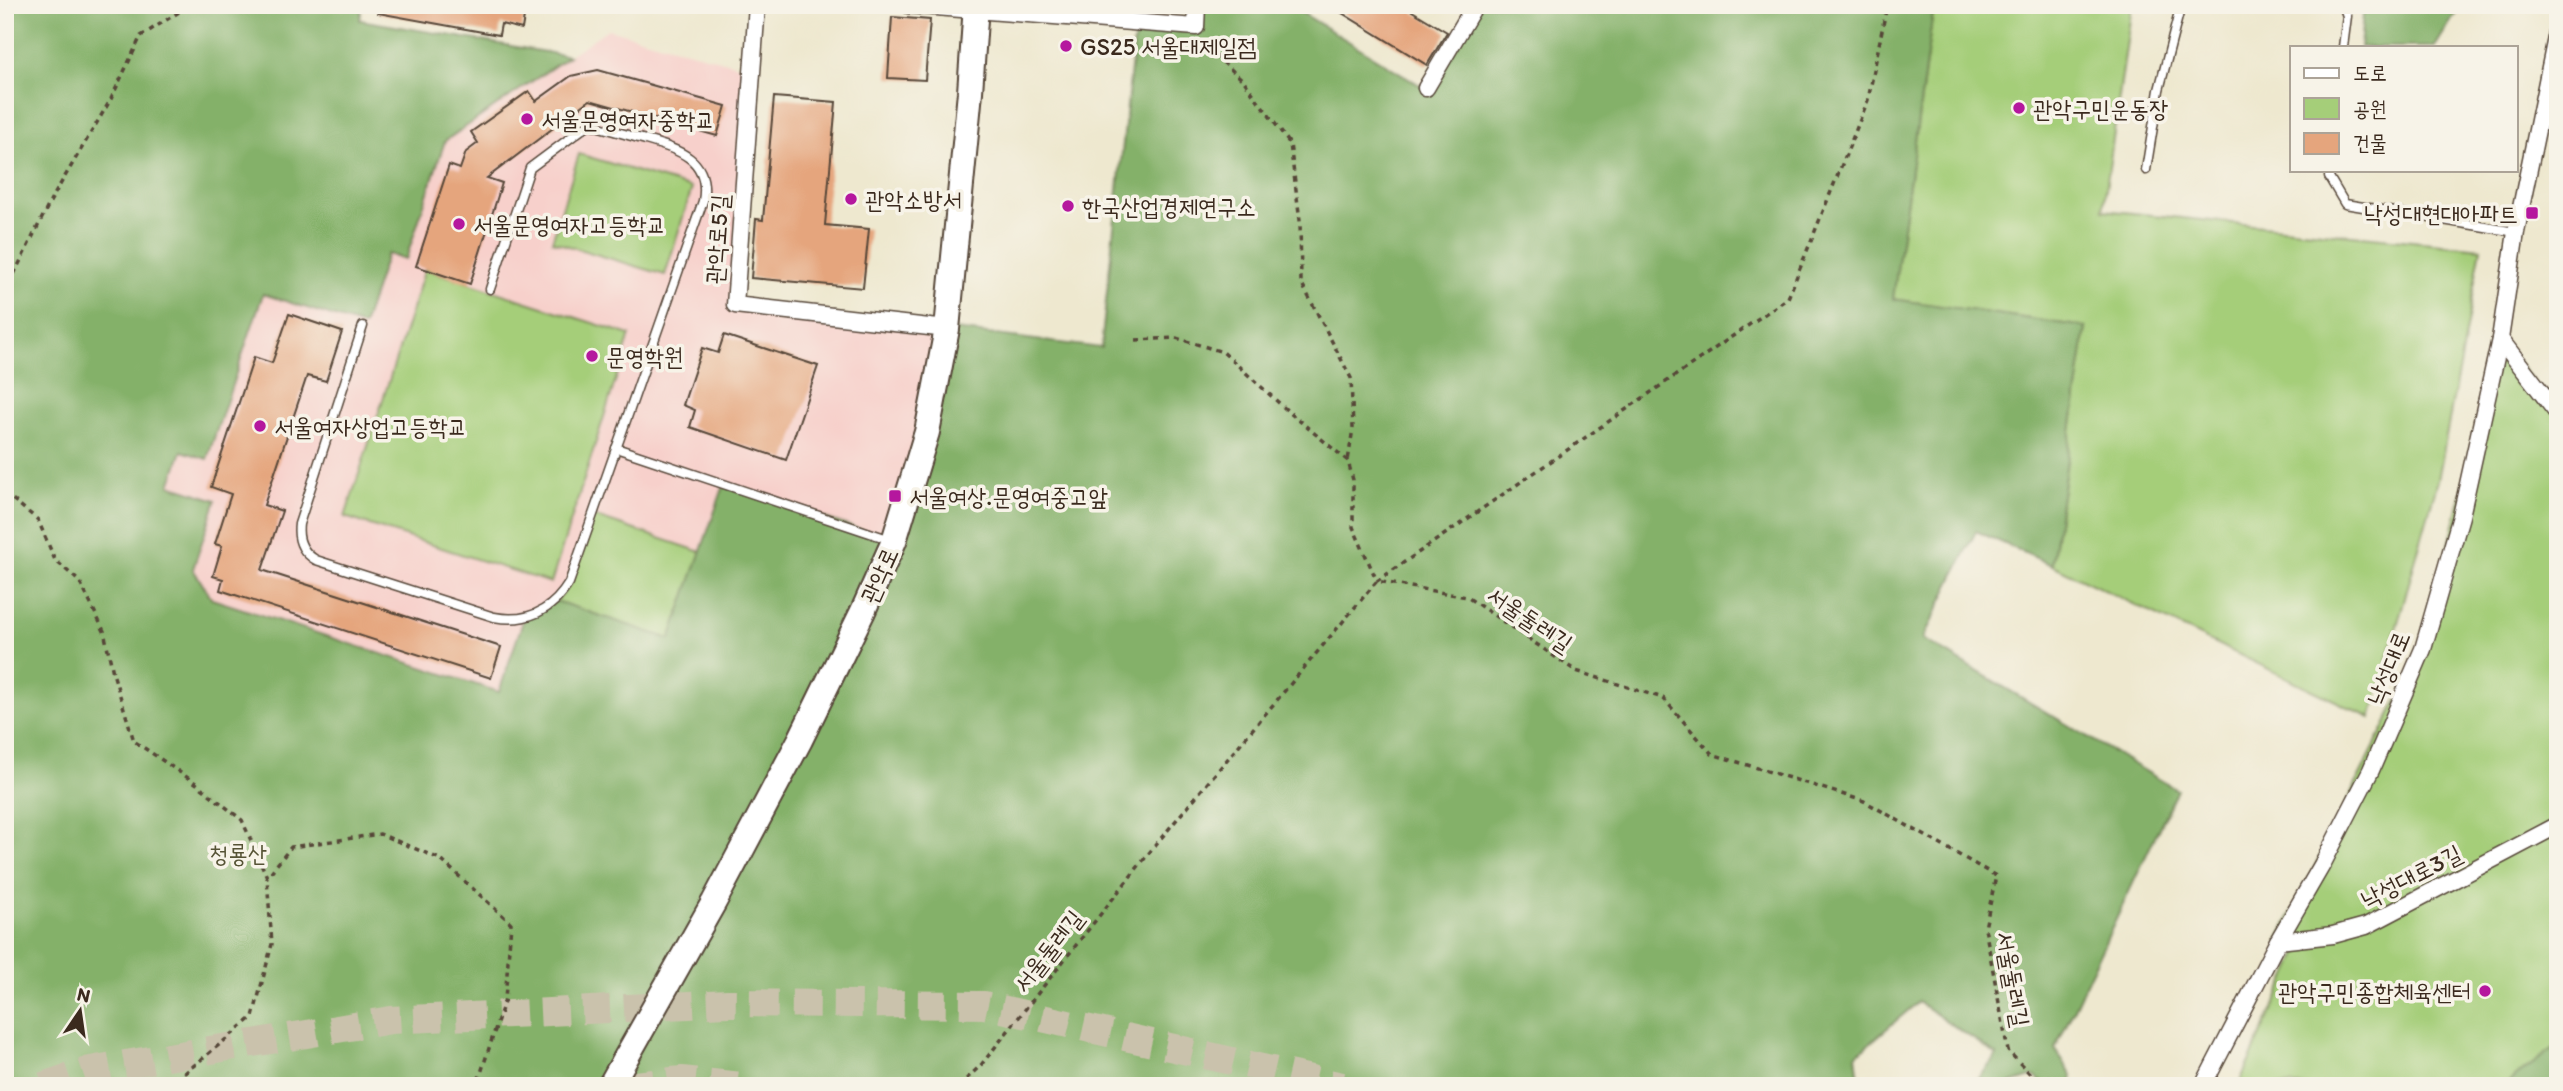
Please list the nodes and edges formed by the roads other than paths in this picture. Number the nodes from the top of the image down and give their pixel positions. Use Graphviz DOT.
graph roads {
  1 [pos="757,5"];
  2 [pos="909,5"];
  3 [pos="1198,5"];
  4 [pos="1475,5"];
  5 [pos="2180,5"];
  6 [pos="2343,5"];
  7 [pos="976,7"];
  8 [pos="2558,28"];
  9 [pos="2343,46"];
  10 [pos="1426,89"];
  11 [pos="2146,170"];
  12 [pos="2330,172"];
  13 [pos="2516,232"];
  14 [pos="490,289"];
  15 [pos="363,327"];
  16 [pos="947,329"];
  17 [pos="2500,339"];
  18 [pos="2558,414"];
  19 [pos="616,449"];
  20 [pos="894,541"];
  21 [pos="2558,825"];
  22 [pos="2277,941"];
  23 [pos="610,1086"];
  24 [pos="2203,1086"];
  1 -- 16 [label="street, 관악로5길"];
  2 -- 7 [label="street"];
  3 -- 7 [label="street"];
  4 -- 10 [label="street"];
  5 -- 11 [label="lane"];
  6 -- 9 [label="lane"];
  7 -- 16 [label="main road, 관악로"];
  8 -- 13 [label="street, 낙성대로"];
  12 -- 13 [label="lane"];
  13 -- 17 [label="street, 낙성대로"];
  14 -- 19 [label="lane"];
  15 -- 19 [label="lane"];
  16 -- 20 [label="main road, 관악로"];
  17 -- 18 [label="street"];
  17 -- 22 [label="street, 낙성대로"];
  19 -- 20 [label="lane"];
  20 -- 23 [label="main road, 관악로"];
  21 -- 22 [label="street, 낙성대로3길"];
  22 -- 24 [label="street, 낙성대로"];
}
